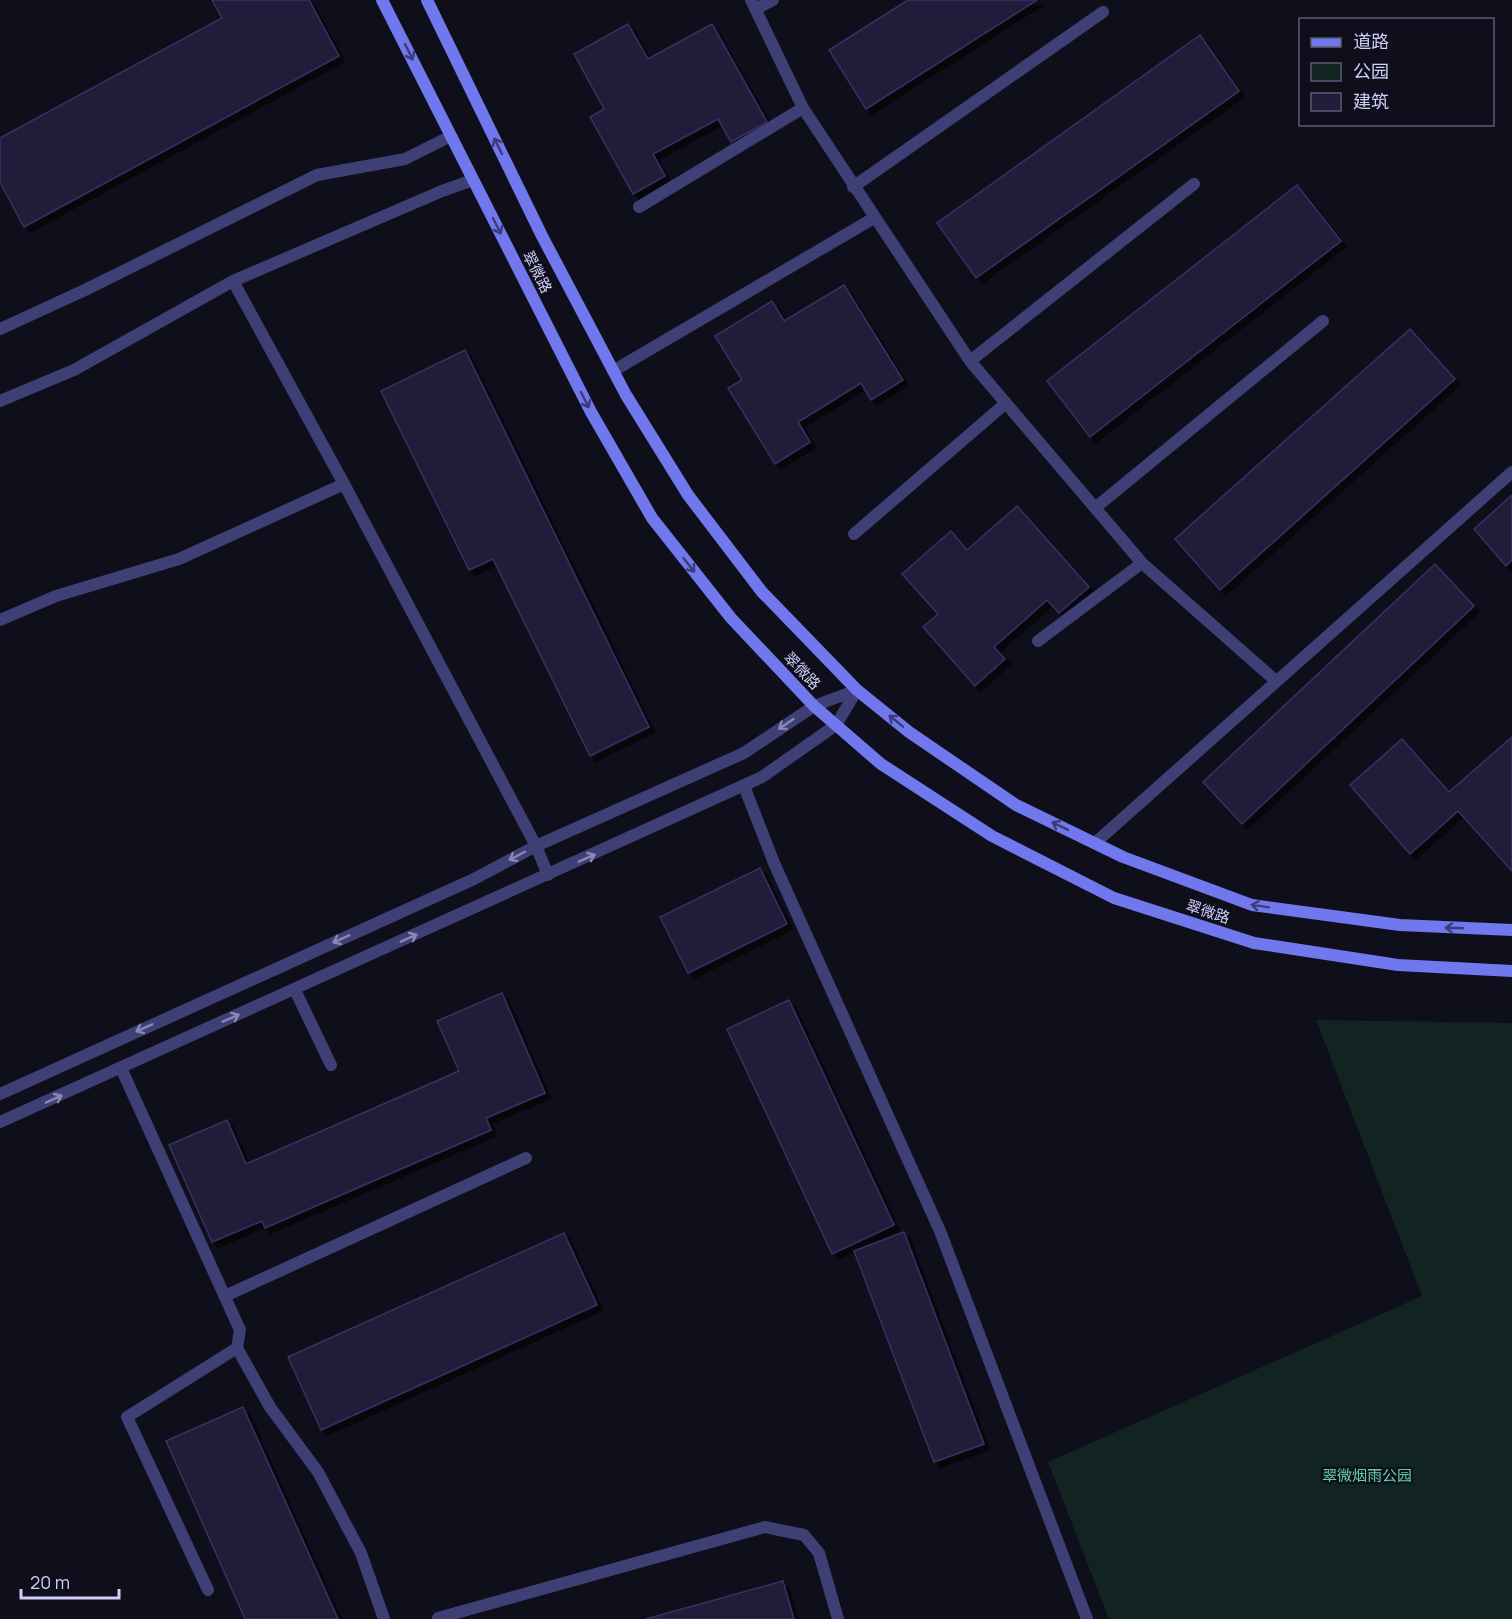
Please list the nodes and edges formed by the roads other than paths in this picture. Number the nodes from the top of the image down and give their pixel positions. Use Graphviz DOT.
graph roads {
  1 [pos="382,0"];
  2 [pos="427,0"];
  3 [pos="773,0"];
  4 [pos="754,5"];
  5 [pos="1103,12"];
  6 [pos="803,108"];
  7 [pos="451,136"];
  8 [pos="473,180"];
  9 [pos="1194,184"];
  10 [pos="853,186"];
  11 [pos="639,207"];
  12 [pos="874,218"];
  13 [pos="232,280"];
  14 [pos="1323,321"];
  15 [pos="0,329"];
  16 [pos="970,361"];
  17 [pos="614,371"];
  18 [pos="0,401"];
  19 [pos="1006,403"];
  20 [pos="1512,471"];
  21 [pos="344,484"];
  22 [pos="1095,508"];
  23 [pos="854,534"];
  24 [pos="1142,563"];
  25 [pos="0,620"];
  26 [pos="1038,641"];
  27 [pos="1276,681"];
  28 [pos="857,690"];
  29 [pos="814,706"];
  30 [pos="836,725"];
  31 [pos="744,786"];
  32 [pos="1095,843"];
  33 [pos="536,846"];
  34 [pos="548,875"];
  35 [pos="1512,930"];
  36 [pos="1512,971"];
  37 [pos="295,990"];
  38 [pos="331,1065"];
  39 [pos="121,1068"];
  40 [pos="0,1094"];
  41 [pos="0,1122"];
  42 [pos="526,1158"];
  43 [pos="225,1296"];
  44 [pos="237,1348"];
  45 [pos="207,1590"];
  46 [pos="438,1618"];
  47 [pos="384,1619"];
  48 [pos="838,1619"];
  49 [pos="1087,1619"];
  1 -- 7 [label="main road, 翠微路, one-way"];
  17 -- 2 [label="main road, 翠微路, one-way"];
  3 -- 4 [label="street"];
  4 -- 6 [label="street"];
  5 -- 10 [label="street"];
  6 -- 10 [label="street"];
  6 -- 11 [label="street"];
  7 -- 8 [label="main road, 翠微路"];
  7 -- 15 [label="street"];
  8 -- 13 [label="street"];
  8 -- 29 [label="main road, 翠微路, one-way"];
  9 -- 16 [label="street"];
  10 -- 12 [label="street"];
  12 -- 16 [label="street"];
  12 -- 17 [label="street"];
  13 -- 18 [label="street"];
  13 -- 21 [label="street"];
  14 -- 22 [label="street"];
  16 -- 19 [label="street"];
  17 -- 28 [label="main road, 翠微路"];
  19 -- 22 [label="street"];
  19 -- 23 [label="street"];
  20 -- 27 [label="street"];
  21 -- 25 [label="street"];
  21 -- 33 [label="street"];
  22 -- 24 [label="street"];
  24 -- 26 [label="street"];
  24 -- 27 [label="street"];
  27 -- 32 [label="street"];
  28 -- 29 [label="street"];
  28 -- 30 [label="street"];
  32 -- 28 [label="main road, 翠微路, one-way"];
  29 -- 30 [label="main road, 翠微路"];
  29 -- 33 [label="street, one-way"];
  30 -- 31 [label="street"];
  30 -- 36 [label="main road, 翠微路"];
  34 -- 31 [label="street, one-way"];
  31 -- 49 [label="street"];
  35 -- 32 [label="main road, 翠微路, one-way"];
  33 -- 34 [label="street"];
  33 -- 40 [label="street, one-way"];
  37 -- 34 [label="street, one-way"];
  37 -- 38 [label="street"];
  39 -- 37 [label="street, one-way"];
  41 -- 39 [label="street, one-way"];
  39 -- 43 [label="street"];
  42 -- 43 [label="street"];
  43 -- 44 [label="street"];
  44 -- 45 [label="street"];
  44 -- 47 [label="street"];
  46 -- 48 [label="street"];
}
